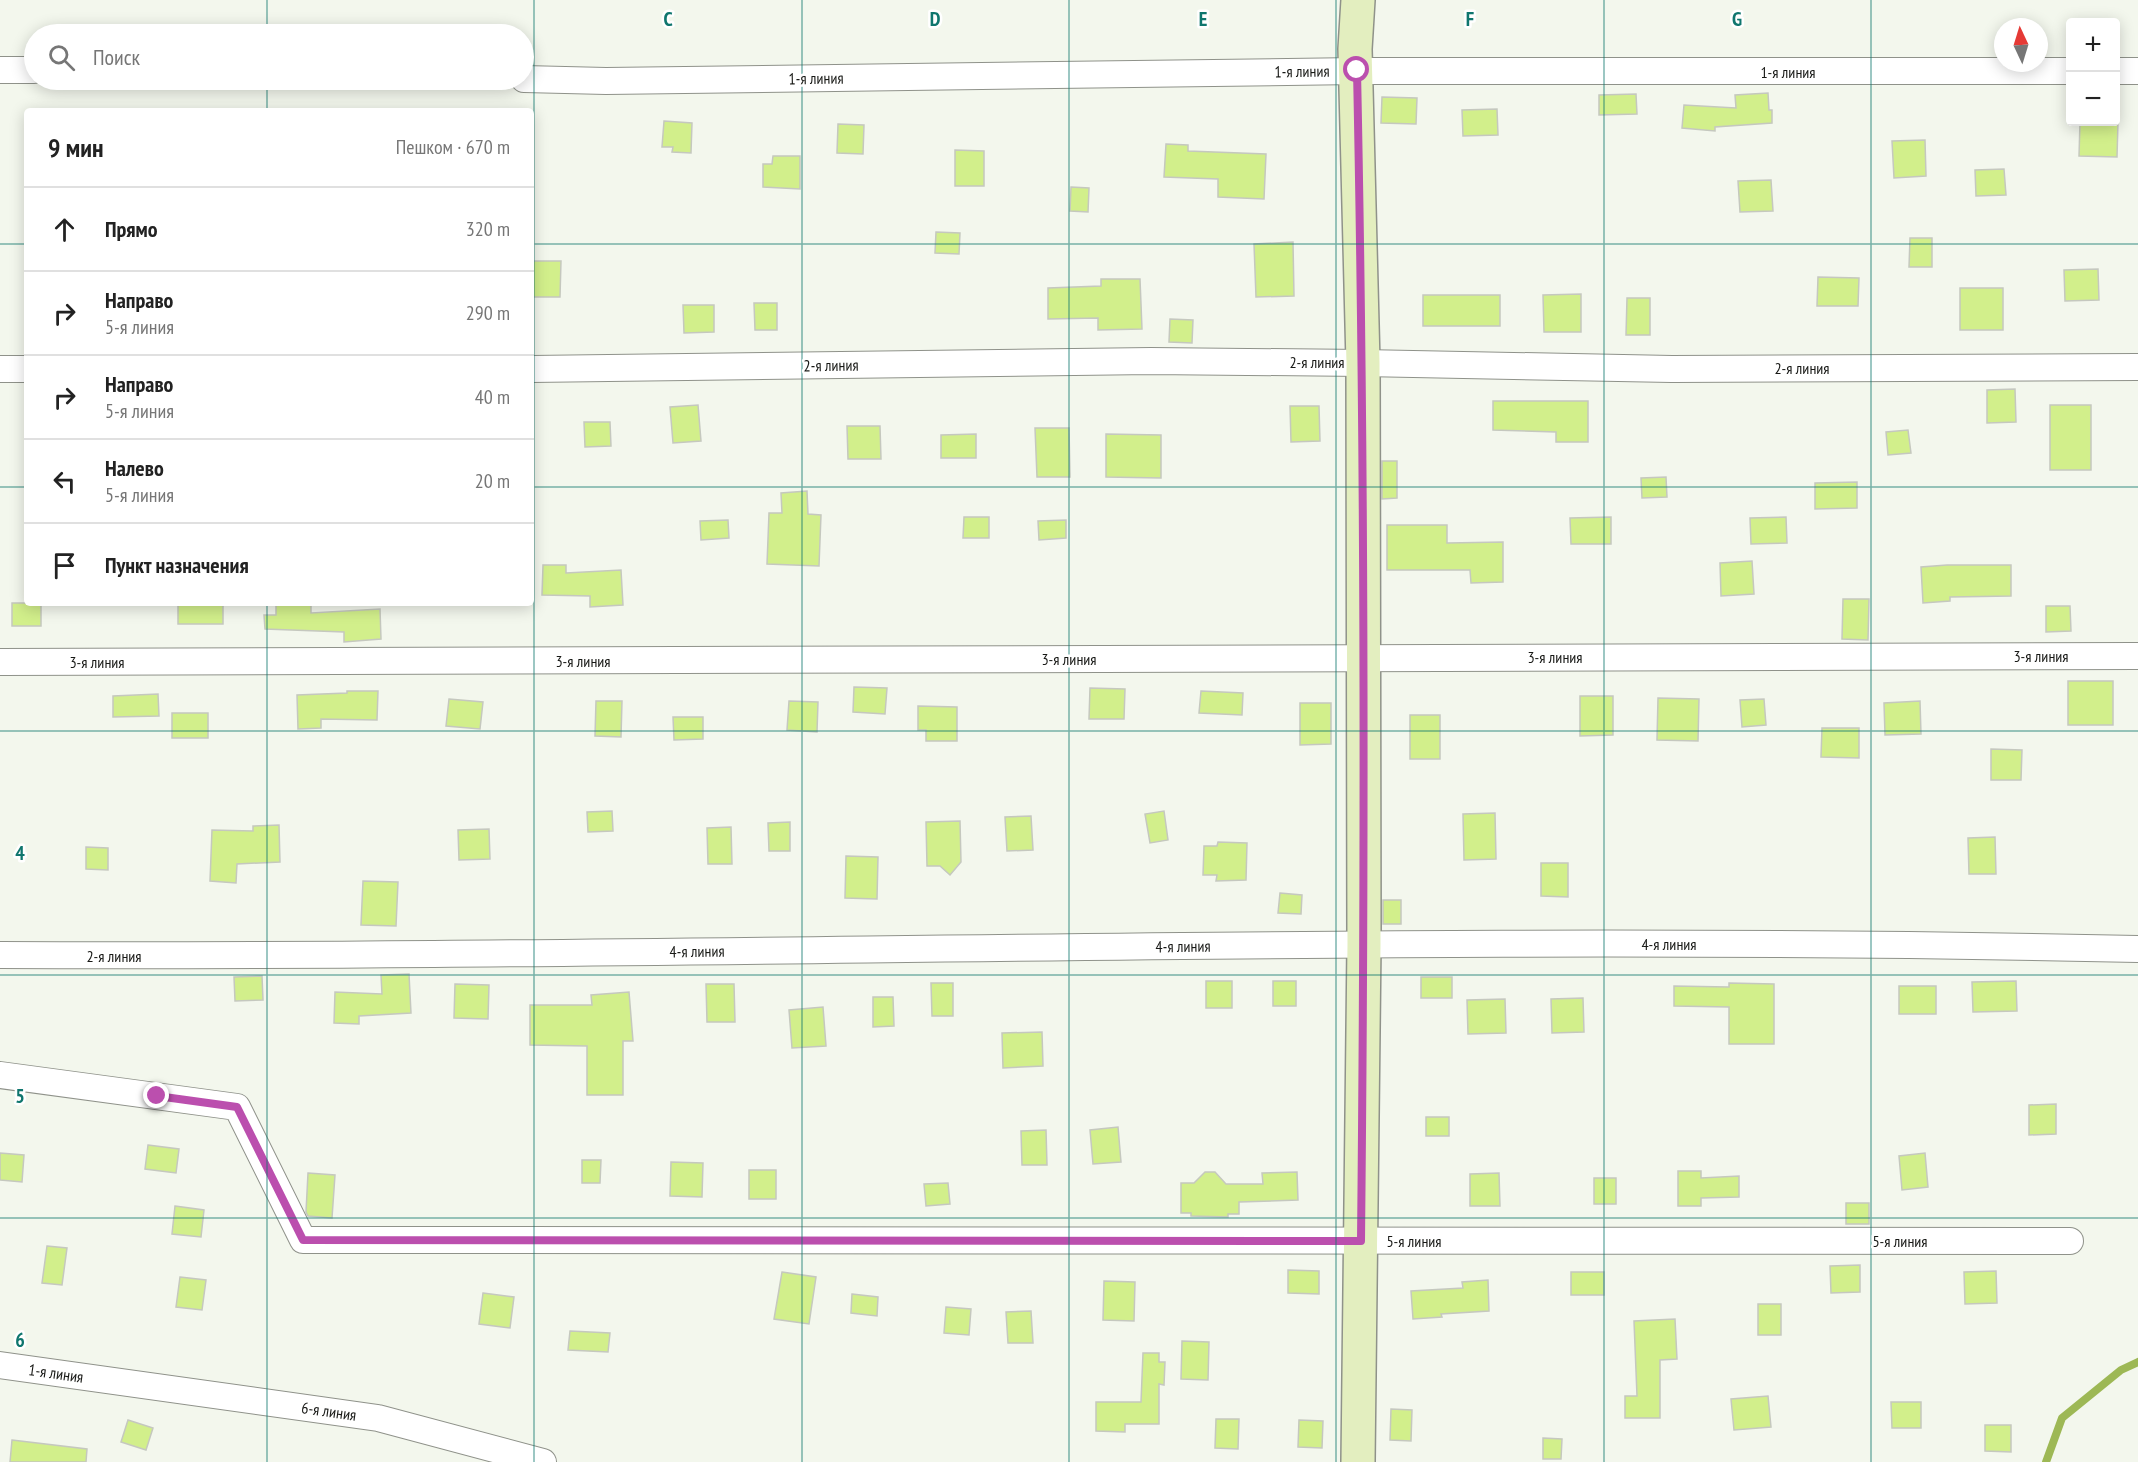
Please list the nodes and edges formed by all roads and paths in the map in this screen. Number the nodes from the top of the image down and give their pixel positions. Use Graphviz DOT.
graph roads {
  1 [pos="1358,0"];
  2 [pos="0,70"];
  3 [pos="24,70"];
  4 [pos="1357,70"];
  5 [pos="2066,71"];
  6 [pos="2120,71"];
  7 [pos="2138,71"];
  8 [pos="534,79"];
  9 [pos="1363,363"];
  10 [pos="2138,367"];
  11 [pos="0,369"];
  12 [pos="24,369"];
  13 [pos="534,369"];
  14 [pos="2138,656"];
  15 [pos="1363,657"];
  16 [pos="0,662"];
  17 [pos="1364,944"];
  18 [pos="2138,949"];
  19 [pos="0,955"];
  20 [pos="227,956"];
  21 [pos="0,1075"];
  22 [pos="1361,1241"];
  23 [pos="2070,1242"];
  24 [pos="0,1365"];
  25 [pos="111,1380"];
  26 [pos="543,1462"];
  27 [pos="1358,1462"];
  1 -- 4 [label="street"];
  2 -- 3 [label="street"];
  4 -- 5 [label="street, 1-я линия"];
  4 -- 8 [label="street, 1-я линия"];
  4 -- 9 [label="street"];
  6 -- 7 [label="street"];
  9 -- 10 [label="street, 2-я линия"];
  9 -- 13 [label="street, 2-я линия"];
  9 -- 15 [label="street"];
  11 -- 12 [label="street"];
  14 -- 15 [label="street, 3-я линия"];
  15 -- 16 [label="street, 3-я линия"];
  15 -- 17 [label="street"];
  17 -- 18 [label="street, 4-я линия"];
  17 -- 20 [label="street, 4-я линия"];
  17 -- 22 [label="street"];
  19 -- 20 [label="street, 2-я линия"];
  21 -- 22 [label="street, 5-я линия"];
  22 -- 23 [label="street, 5-я линия"];
  22 -- 27 [label="street"];
  24 -- 25 [label="street, 1-я линия"];
  25 -- 26 [label="street, 6-я линия"];
}
